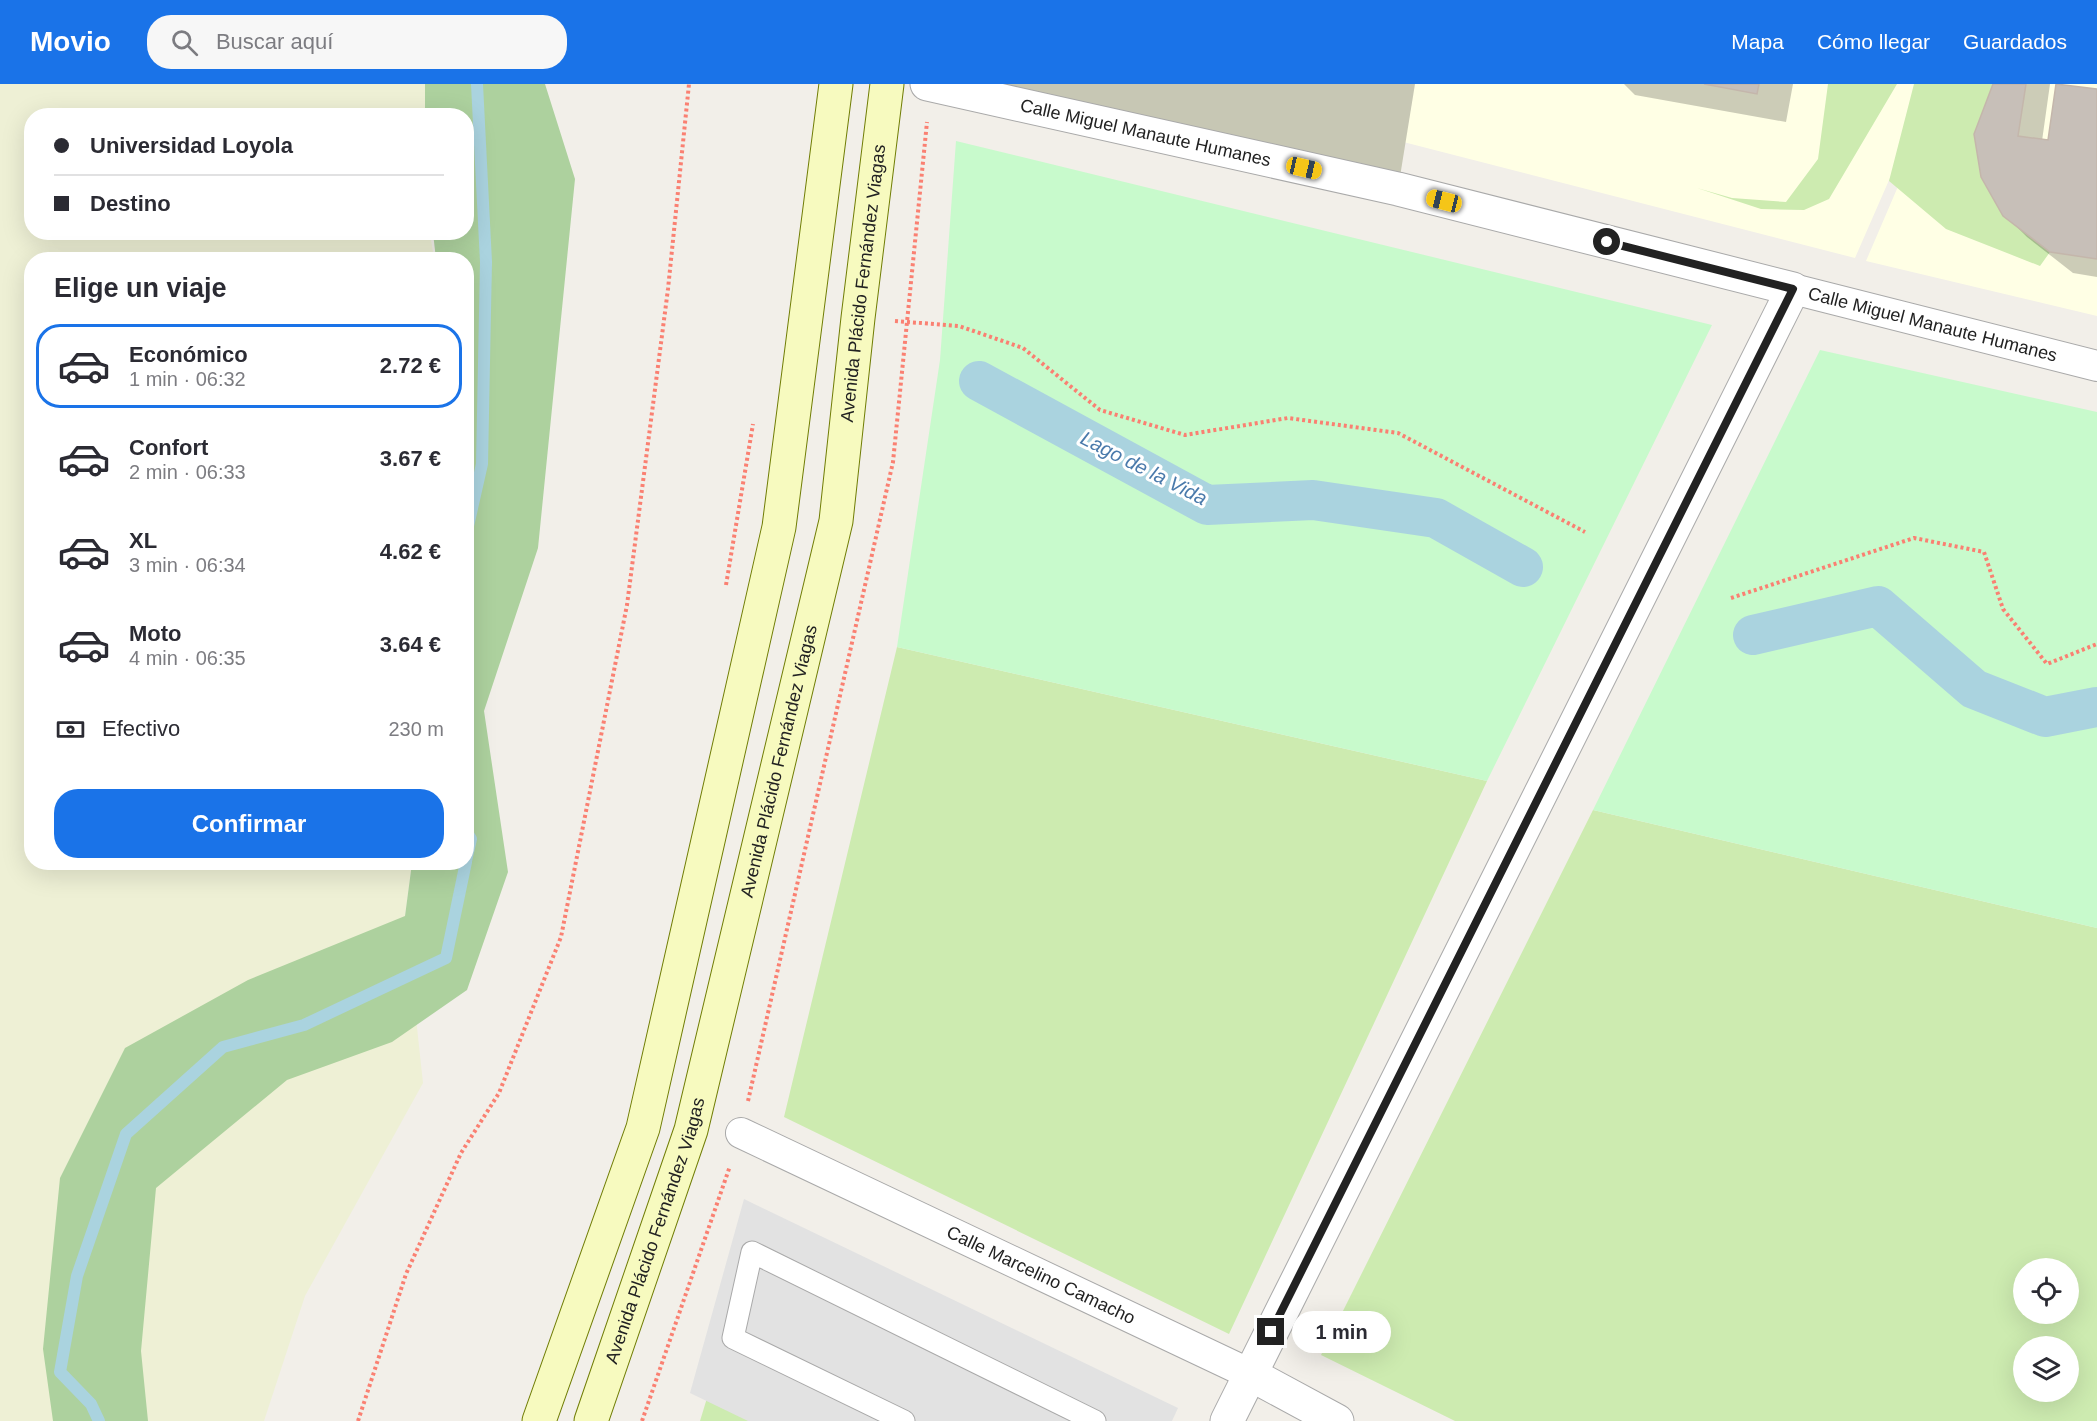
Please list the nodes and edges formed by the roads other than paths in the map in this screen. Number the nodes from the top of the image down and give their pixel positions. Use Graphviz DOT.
graph roads {
  1 [pos="836,84"];
  2 [pos="887,84"];
  3 [pos="927,84"];
  4 [pos="1793,289"];
  5 [pos="2097,366"];
  6 [pos="741,1133"];
  7 [pos="1250,1374"];
  8 [pos="539,1421"];
  9 [pos="591,1421"];
  10 [pos="904,1421"];
  11 [pos="1095,1421"];
  12 [pos="1227,1421"];
  13 [pos="1337,1421"];
  1 -- 8 [label="main road"];
  2 -- 9 [label="main road, Avenida Plácido Fernández Viagas"];
  3 -- 4 [label="street, Calle Miguel Manaute Humanes"];
  4 -- 5 [label="street, Calle Miguel Manaute Humanes"];
  4 -- 7 [label="street"];
  6 -- 7 [label="street, Calle Marcelino Camacho"];
  7 -- 12 [label="street"];
  7 -- 13 [label="street, Calle Marcelino Camacho"];
  10 -- 11 [label="lane"];
}
